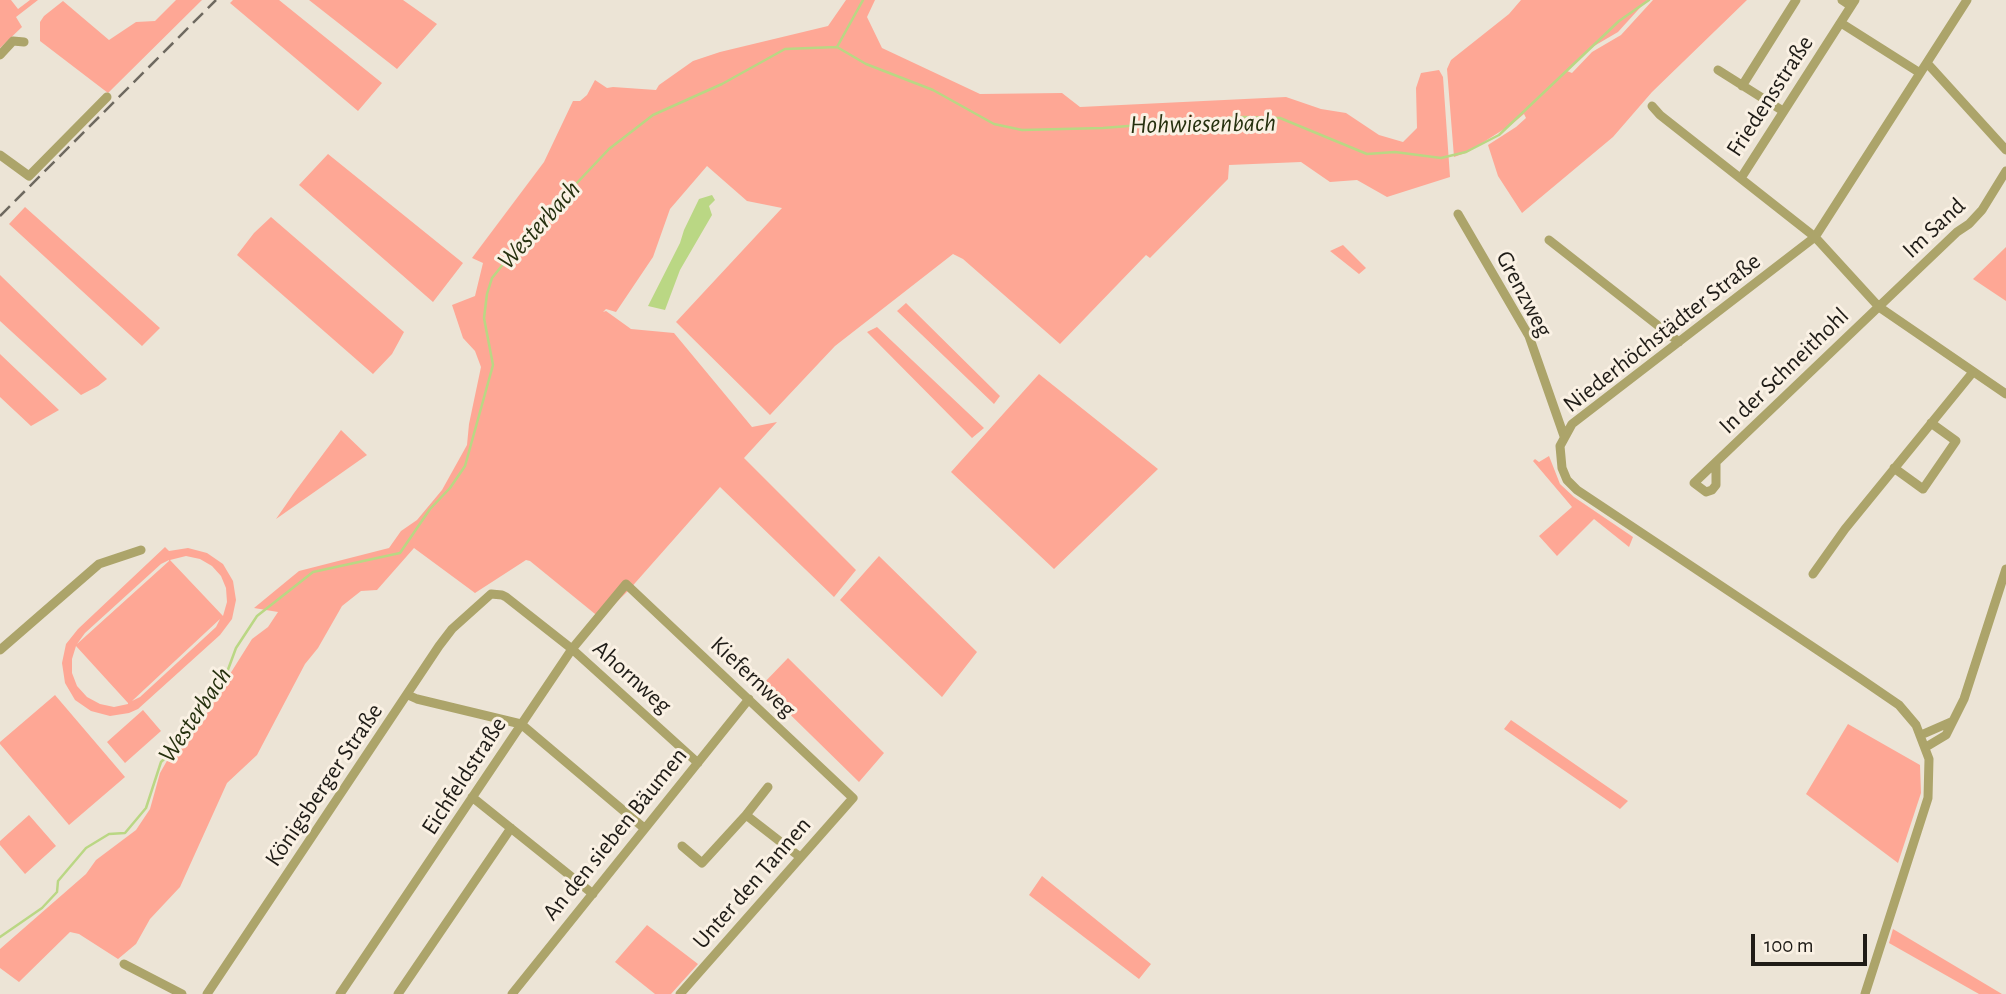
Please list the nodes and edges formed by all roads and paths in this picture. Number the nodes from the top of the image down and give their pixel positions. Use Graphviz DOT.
graph roads {
  1 [pos="1796,0"];
  2 [pos="1842,0"];
  3 [pos="1967,0"];
  4 [pos="1853,3"];
  5 [pos="1841,23"];
  6 [pos="24,42"];
  7 [pos="0,55"];
  8 [pos="1927,63"];
  9 [pos="1718,70"];
  10 [pos="1920,73"];
  11 [pos="1742,86"];
  12 [pos="107,97"];
  13 [pos="1652,106"];
  14 [pos="1783,111"];
  15 [pos="2006,150"];
  16 [pos="0,155"];
  17 [pos="2006,171"];
  18 [pos="1741,178"];
  19 [pos="1458,214"];
  20 [pos="1815,237"];
  21 [pos="1549,240"];
  22 [pos="1879,307"];
  23 [pos="1679,342"];
  24 [pos="1973,372"];
  25 [pos="2006,394"];
  26 [pos="1931,423"];
  27 [pos="1564,436"];
  28 [pos="1716,463"];
  29 [pos="1894,468"];
  30 [pos="141,550"];
  31 [pos="2006,569"];
  32 [pos="1813,574"];
  33 [pos="626,584"];
  34 [pos="480,603"];
  35 [pos="572,649"];
  36 [pos="0,650"];
  37 [pos="408,695"];
  38 [pos="749,699"];
  39 [pos="1953,721"];
  40 [pos="521,724"];
  41 [pos="1922,736"];
  42 [pos="1926,747"];
  43 [pos="698,763"];
  44 [pos="768,787"];
  45 [pos="472,797"];
  46 [pos="853,798"];
  47 [pos="746,815"];
  48 [pos="511,828"];
  49 [pos="645,828"];
  50 [pos="682,846"];
  51 [pos="800,857"];
  52 [pos="593,894"];
  53 [pos="124,964"];
  54 [pos="182,994"];
  55 [pos="207,994"];
  56 [pos="340,994"];
  57 [pos="398,994"];
  58 [pos="512,994"];
  59 [pos="680,994"];
  60 [pos="1865,994"];
  1 -- 11 [label="street"];
  2 -- 4 [label="street"];
  3 -- 8 [label="street, Niederhöchstädter Straße"];
  4 -- 5 [label="street, Friedensstraße"];
  5 -- 10 [label="street"];
  5 -- 14 [label="street, Friedensstraße"];
  6 -- 7 [label="street"];
  8 -- 10 [label="street, Niederhöchstädter Straße"];
  8 -- 15 [label="street"];
  9 -- 11 [label="street"];
  10 -- 20 [label="street, Niederhöchstädter Straße"];
  11 -- 14 [label="street"];
  12 -- 16 [label="street"];
  13 -- 18 [label="street"];
  14 -- 18 [label="street, Friedensstraße"];
  17 -- 22 [label="street, Im Sand"];
  18 -- 20 [label="street"];
  19 -- 27 [label="street, Grenzweg"];
  20 -- 22 [label="street"];
  20 -- 23 [label="street, Niederhöchstädter Straße"];
  21 -- 23 [label="street"];
  22 -- 24 [label="street"];
  22 -- 28 [label="street, In der Schneithohl"];
  23 -- 27 [label="street, Niederhöchstädter Straße"];
  24 -- 25 [label="street"];
  24 -- 26 [label="street"];
  26 -- 29 [label="street"];
  26 -- 29 [label="street"];
  27 -- 41 [label="street, Niederhöchstädter Straße"];
  29 -- 32 [label="street"];
  30 -- 36 [label="street"];
  31 -- 39 [label="street"];
  33 -- 35 [label="street, Eichfeldstraße"];
  33 -- 38 [label="street, Kiefernweg"];
  34 -- 35 [label="street, Ahornweg"];
  34 -- 37 [label="street, Königsberger Straße"];
  35 -- 40 [label="street, Eichfeldstraße"];
  35 -- 43 [label="street, Ahornweg"];
  37 -- 40 [label="street"];
  37 -- 55 [label="street, Königsberger Straße"];
  38 -- 43 [label="street, An den sieben Bäumen"];
  38 -- 46 [label="street, Kiefernweg"];
  39 -- 41 [label="street"];
  39 -- 42 [label="street"];
  40 -- 45 [label="street, Eichfeldstraße"];
  40 -- 49 [label="street"];
  41 -- 42 [label="street, Niederhöchstädter Straße"];
  42 -- 60 [label="street, Niederhöchstädter Straße"];
  43 -- 49 [label="street, An den sieben Bäumen"];
  44 -- 47 [label="street"];
  45 -- 48 [label="street"];
  45 -- 56 [label="street, Eichfeldstraße"];
  46 -- 51 [label="street, Unter den Tannen"];
  47 -- 50 [label="street"];
  47 -- 51 [label="street"];
  48 -- 52 [label="street"];
  48 -- 57 [label="street"];
  49 -- 52 [label="street, An den sieben Bäumen"];
  51 -- 59 [label="street, Unter den Tannen"];
  52 -- 58 [label="street, An den sieben Bäumen"];
  53 -- 54 [label="street"];
}
